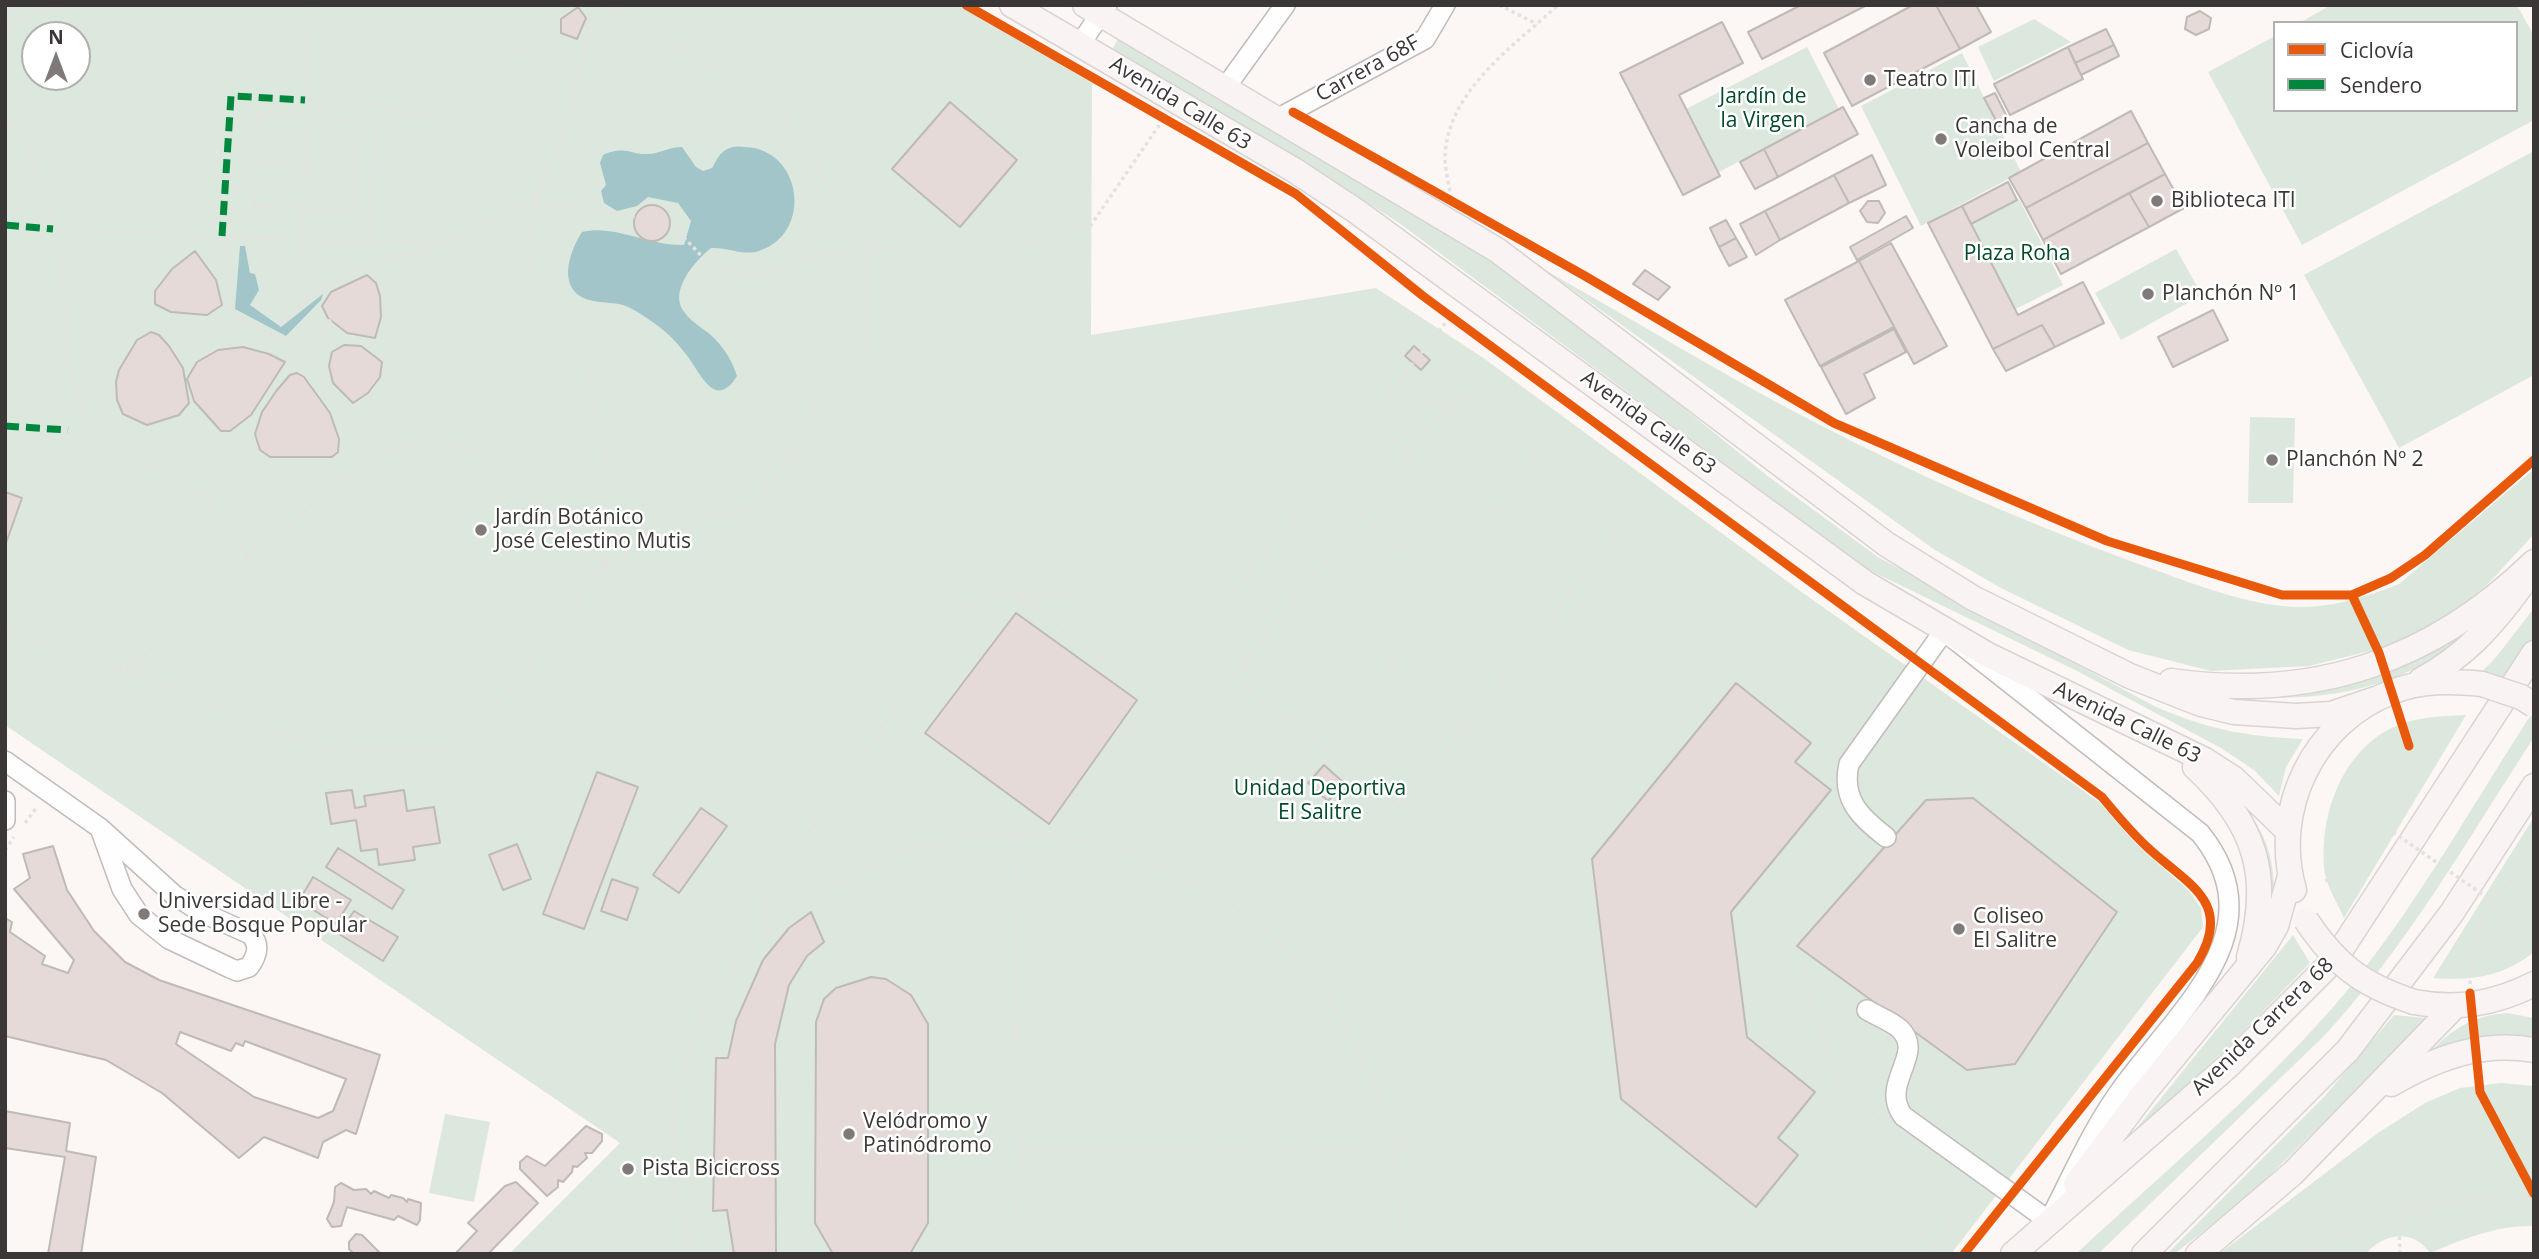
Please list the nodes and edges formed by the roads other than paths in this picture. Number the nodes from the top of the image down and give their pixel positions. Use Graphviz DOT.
graph roads {
  1 [pos="1012,5"];
  2 [pos="1285,5"];
  3 [pos="1445,5"];
  4 [pos="1097,8"];
  5 [pos="1080,44"];
  6 [pos="1225,88"];
  7 [pos="1278,118"];
  8 [pos="2534,562"];
  9 [pos="2534,569"];
  10 [pos="1944,631"];
  11 [pos="2534,653"];
  12 [pos="2130,676"];
  13 [pos="2407,687"];
  14 [pos="2375,699"];
  15 [pos="2534,705"];
  16 [pos="2165,739"];
  17 [pos="5,761"];
  18 [pos="2534,786"];
  19 [pos="5,801"];
  20 [pos="5,820"];
  21 [pos="100,828"];
  22 [pos="2287,830"];
  23 [pos="1886,837"];
  24 [pos="2290,876"];
  25 [pos="2239,980"];
  26 [pos="2534,984"];
  27 [pos="2523,997"];
  28 [pos="2462,1000"];
  29 [pos="1867,1010"];
  30 [pos="2534,1051"];
  31 [pos="2369,1096"];
  32 [pos="2049,1221"];
  33 [pos="2013,1254"];
  34 [pos="2144,1254"];
  35 [pos="2198,1254"];
  1 -- 5 [label="main road, Avenida Calle 63"];
  2 -- 6 [label="street"];
  3 -- 7 [label="street, Carrera 68F"];
  4 -- 5 [label="street"];
  4 -- 6 [label="main road, Avenida Calle 63"];
  5 -- 10 [label="main road, Avenida Calle 63"];
  6 -- 7 [label="main road, Avenida Calle 63"];
  7 -- 12 [label="main road, Avenida Calle 63"];
  8 -- 12 [label="main road"];
  9 -- 13 [label="main road"];
  10 -- 16 [label="main road, Avenida Calle 63"];
  10 -- 23 [label="street"];
  10 -- 32 [label="street"];
  11 -- 32 [label="main road, Avenida Carrera 68"];
  12 -- 14 [label="main road, Avenida Calle 63"];
  13 -- 14 [label="main road"];
  13 -- 15 [label="main road, bridge"];
  14 -- 22 [label="main road"];
  16 -- 22 [label="main road, Avenida Calle 63"];
  16 -- 25 [label="main road"];
  17 -- 21 [label="street"];
  18 -- 34 [label="main road"];
  19 -- 20 [label="street"];
  21 -- 21 [label="street"];
  22 -- 24 [label="main road"];
  24 -- 25 [label="main road"];
  24 -- 28 [label="main road, bridge"];
  25 -- 32 [label="main road"];
  26 -- 27 [label="main road"];
  27 -- 28 [label="main road"];
  28 -- 31 [label="main road"];
  29 -- 32 [label="street"];
  30 -- 31 [label="main road"];
  31 -- 35 [label="main road"];
  32 -- 33 [label="main road, Avenida Carrera 68"];
}
